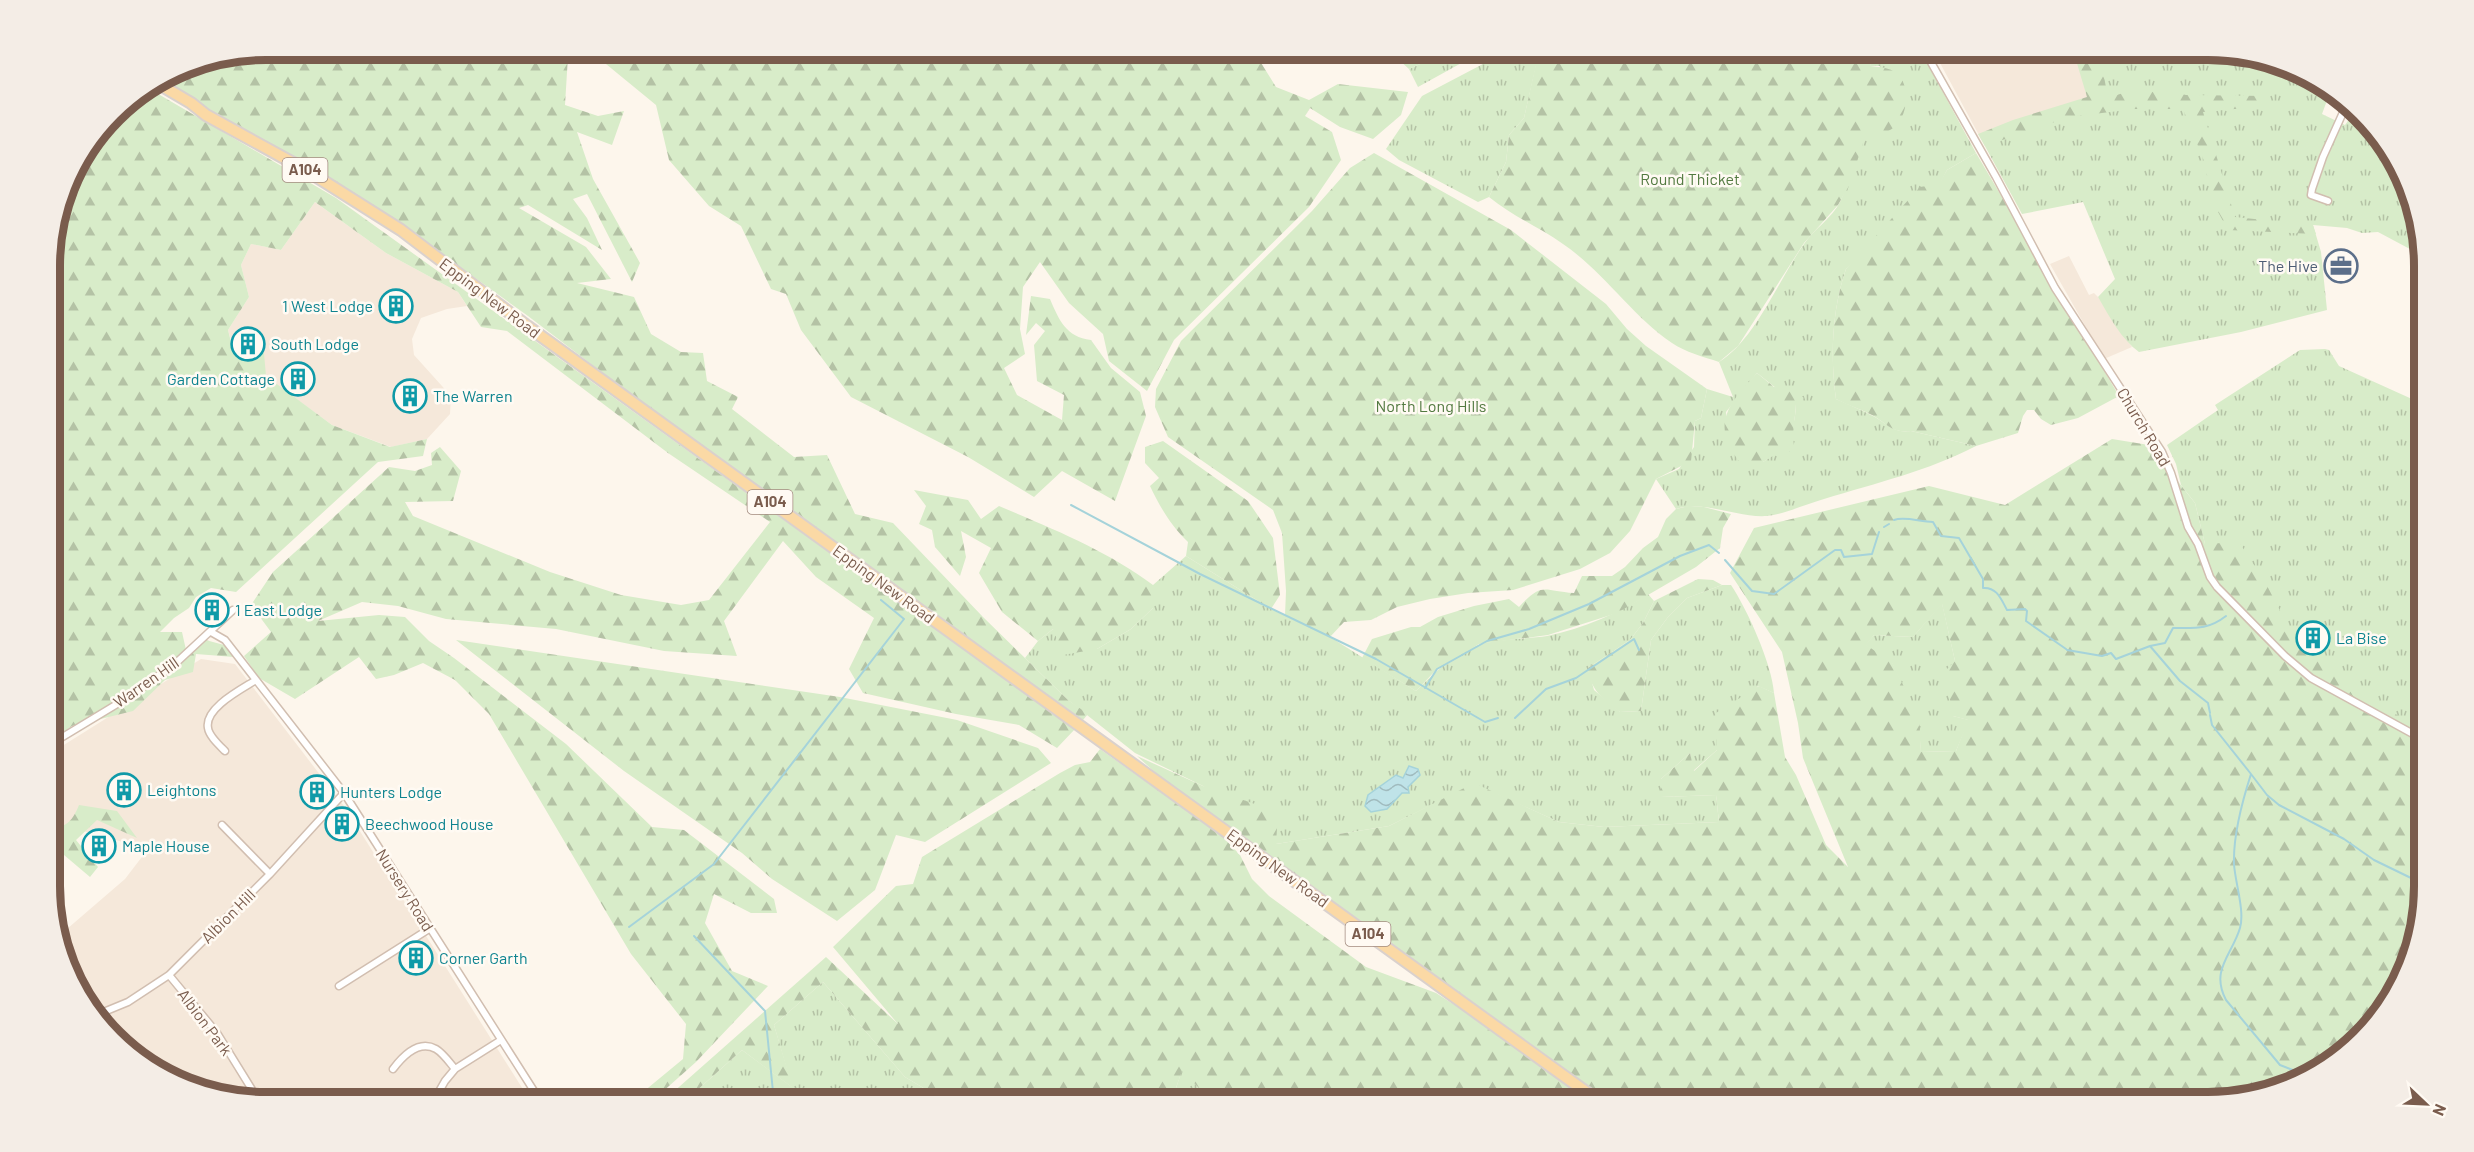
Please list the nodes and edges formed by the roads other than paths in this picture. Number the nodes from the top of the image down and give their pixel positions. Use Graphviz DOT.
graph roads {
  1 [pos="1930,60"];
  2 [pos="164,87"];
  3 [pos="2343,111"];
  4 [pos="2328,201"];
  5 [pos="233,610"];
  6 [pos="211,632"];
  7 [pos="256,680"];
  8 [pos="2414,735"];
  9 [pos="60,739"];
  10 [pos="225,751"];
  11 [pos="344,793"];
  12 [pos="222,825"];
  13 [pos="270,874"];
  14 [pos="429,929"];
  15 [pos="169,975"];
  16 [pos="339,986"];
  17 [pos="104,1012"];
  18 [pos="501,1040"];
  19 [pos="393,1069"];
  20 [pos="455,1070"];
  21 [pos="253,1092"];
  22 [pos="439,1092"];
  23 [pos="535,1092"];
  24 [pos="1586,1092"];
  1 -- 8 [label="street, Church Road"];
  2 -- 24 [label="main road, Epping New Road / A104"];
  3 -- 4 [label="street"];
  5 -- 6 [label="street, Warren Hill"];
  6 -- 7 [label="street, Nursery Road"];
  6 -- 9 [label="street, Warren Hill"];
  7 -- 10 [label="street"];
  7 -- 11 [label="street, Nursery Road"];
  11 -- 13 [label="street, Albion Hill"];
  11 -- 14 [label="street, Nursery Road"];
  12 -- 13 [label="street"];
  13 -- 15 [label="street, Albion Hill"];
  14 -- 16 [label="street"];
  14 -- 18 [label="street, Nursery Road"];
  15 -- 17 [label="street, Albion Hill"];
  15 -- 21 [label="street, Albion Park"];
  18 -- 20 [label="street"];
  18 -- 23 [label="street, Nursery Road"];
  19 -- 20 [label="street"];
  20 -- 22 [label="street"];
}
